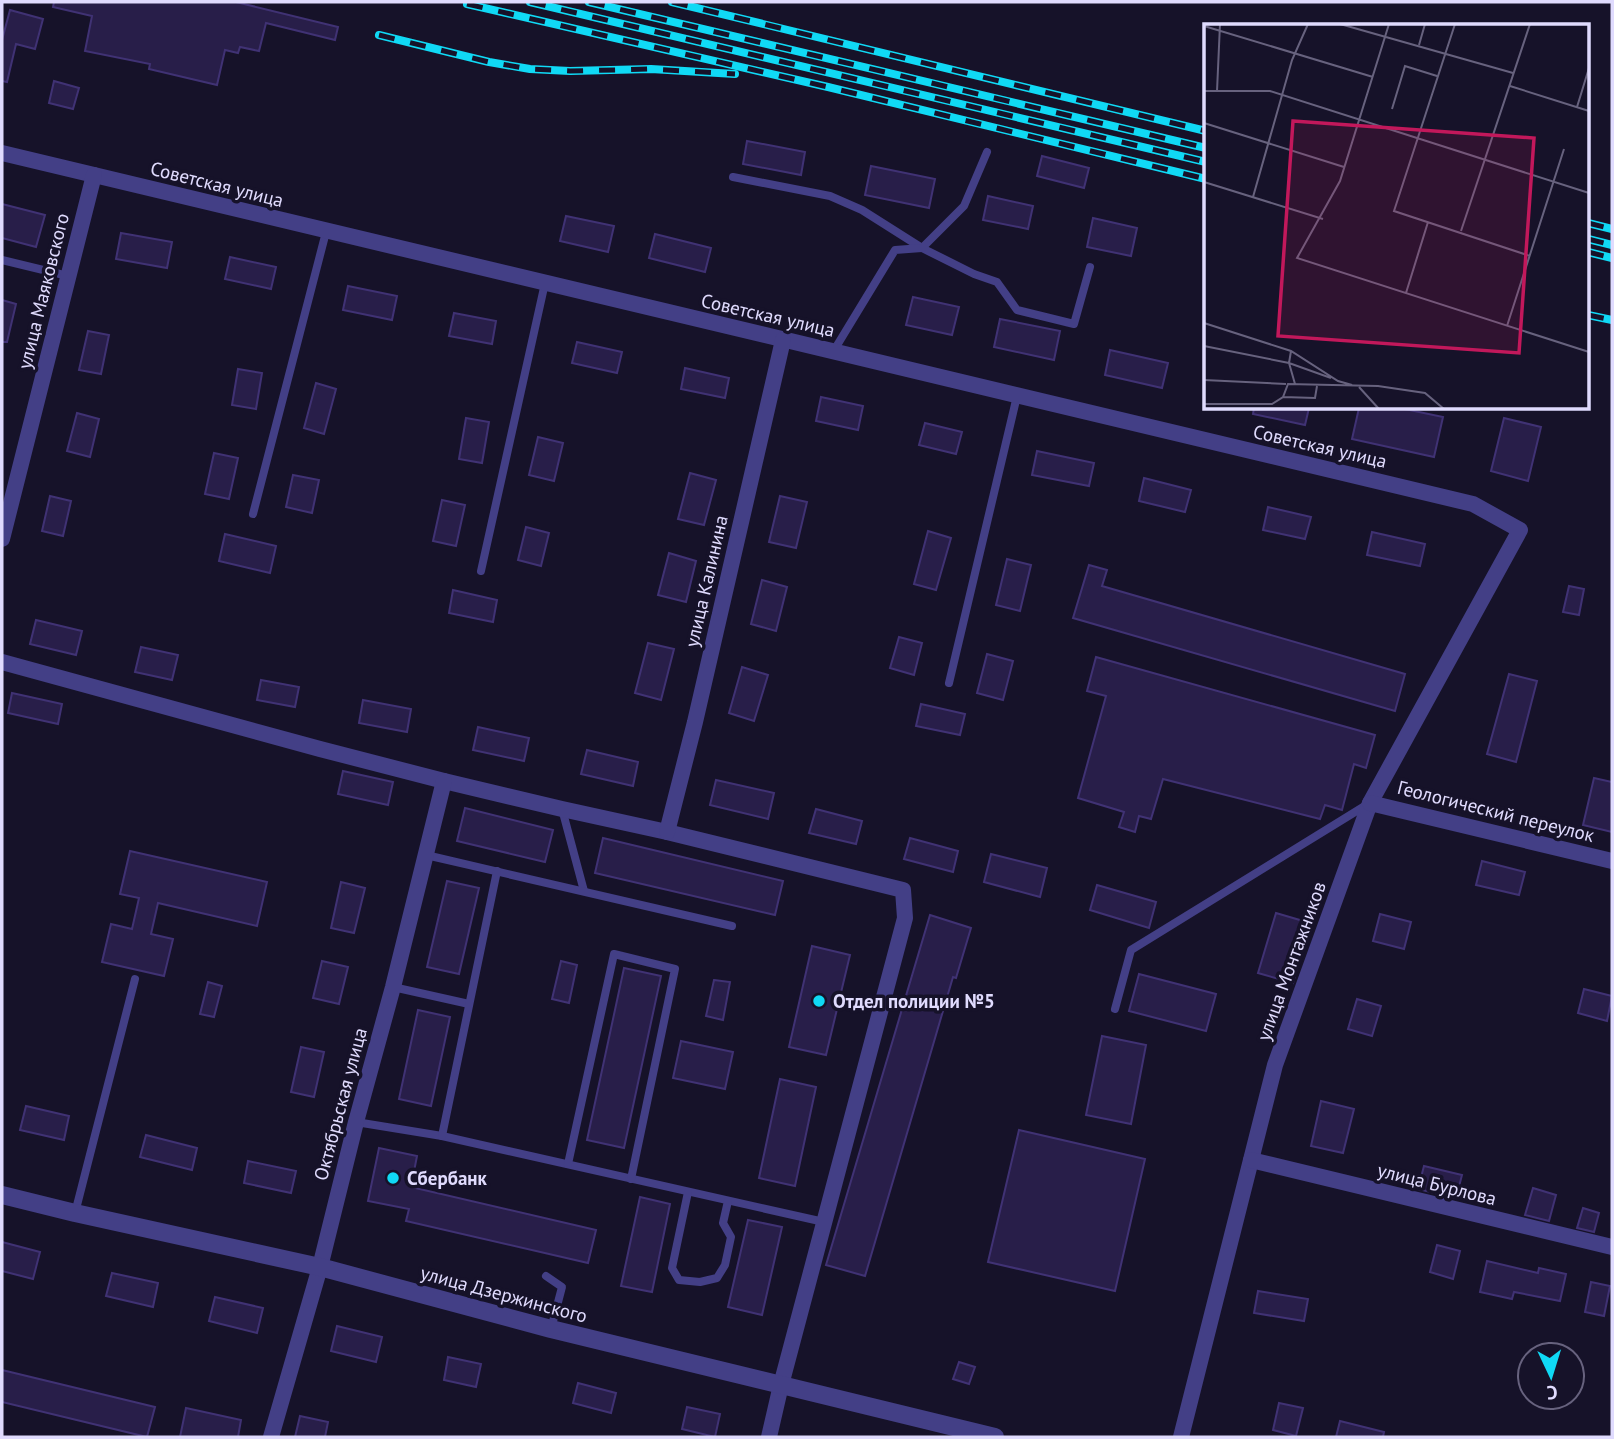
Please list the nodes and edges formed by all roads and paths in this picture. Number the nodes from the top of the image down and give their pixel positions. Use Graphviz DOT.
graph roads {
  1 [pos="987,152"];
  2 [pos="2,153"];
  3 [pos="94,176"];
  4 [pos="733,177"];
  5 [pos="326,232"];
  6 [pos="922,248"];
  7 [pos="2,260"];
  8 [pos="1090,267"];
  9 [pos="68,276"];
  10 [pos="545,284"];
  11 [pos="783,340"];
  12 [pos="833,352"];
  13 [pos="1017,396"];
  14 [pos="253,514"];
  15 [pos="1520,530"];
  16 [pos="2,539"];
  17 [pos="481,571"];
  18 [pos="2,662"];
  19 [pos="948,683"];
  20 [pos="444,781"];
  21 [pos="1370,803"];
  22 [pos="562,809"];
  23 [pos="667,832"];
  24 [pos="426,855"];
  25 [pos="1612,861"];
  26 [pos="497,871"];
  27 [pos="584,891"];
  28 [pos="732,926"];
  29 [pos="135,979"];
  30 [pos="393,987"];
  31 [pos="469,1004"];
  32 [pos="1115,1009"];
  33 [pos="356,1122"];
  34 [pos="442,1136"];
  35 [pos="1251,1160"];
  36 [pos="568,1164"];
  37 [pos="631,1179"];
  38 [pos="688,1192"];
  39 [pos="2,1195"];
  40 [pos="728,1201"];
  41 [pos="75,1213"];
  42 [pos="824,1222"];
  43 [pos="1612,1247"];
  44 [pos="320,1267"];
  45 [pos="547,1276"];
  46 [pos="551,1329"];
  47 [pos="781,1385"];
  48 [pos="271,1437"];
  49 [pos="769,1437"];
  50 [pos="995,1437"];
  51 [pos="1181,1437"];
  1 -- 6 [label="lane"];
  2 -- 3 [label="street, Советская улица"];
  3 -- 5 [label="street, Советская улица"];
  3 -- 9 [label="street, улица Маяковского"];
  4 -- 6 [label="lane"];
  5 -- 10 [label="street, Советская улица"];
  5 -- 14 [label="lane"];
  6 -- 8 [label="lane"];
  6 -- 12 [label="lane"];
  7 -- 9 [label="lane"];
  9 -- 16 [label="street, улица Маяковского"];
  10 -- 11 [label="street, Советская улица"];
  10 -- 17 [label="lane"];
  11 -- 12 [label="street, Советская улица"];
  11 -- 23 [label="street, улица Калинина"];
  12 -- 13 [label="street, Советская улица"];
  13 -- 15 [label="street, Советская улица"];
  13 -- 19 [label="lane"];
  15 -- 21 [label="street, улица Монтажников"];
  18 -- 20 [label="street"];
  20 -- 22 [label="street"];
  20 -- 24 [label="street, Октябрьская улица"];
  21 -- 25 [label="street, Геологический переулок"];
  21 -- 32 [label="lane"];
  21 -- 35 [label="street, улица Монтажников"];
  22 -- 23 [label="street"];
  22 -- 27 [label="lane"];
  23 -- 42 [label="street"];
  24 -- 26 [label="lane"];
  24 -- 30 [label="street, Октябрьская улица"];
  26 -- 27 [label="lane"];
  26 -- 31 [label="lane"];
  27 -- 28 [label="lane"];
  29 -- 41 [label="lane"];
  30 -- 31 [label="lane"];
  30 -- 33 [label="street, Октябрьская улица"];
  31 -- 34 [label="lane"];
  33 -- 34 [label="lane"];
  33 -- 44 [label="street, Октябрьская улица"];
  34 -- 36 [label="lane"];
  35 -- 43 [label="street, улица Бурлова"];
  35 -- 51 [label="street, улица Монтажников"];
  36 -- 37 [label="lane"];
  36 -- 37 [label="lane"];
  37 -- 38 [label="lane"];
  38 -- 40 [label="lane"];
  38 -- 40 [label="lane"];
  39 -- 41 [label="street, улица Дзержинского"];
  40 -- 42 [label="lane"];
  41 -- 44 [label="street, улица Дзержинского"];
  42 -- 47 [label="street"];
  44 -- 46 [label="street, улица Дзержинского"];
  44 -- 48 [label="street, Октябрьская улица"];
  45 -- 46 [label="lane"];
  46 -- 47 [label="street, улица Дзержинского"];
  47 -- 49 [label="street"];
  47 -- 50 [label="street, улица Дзержинского"];
}
